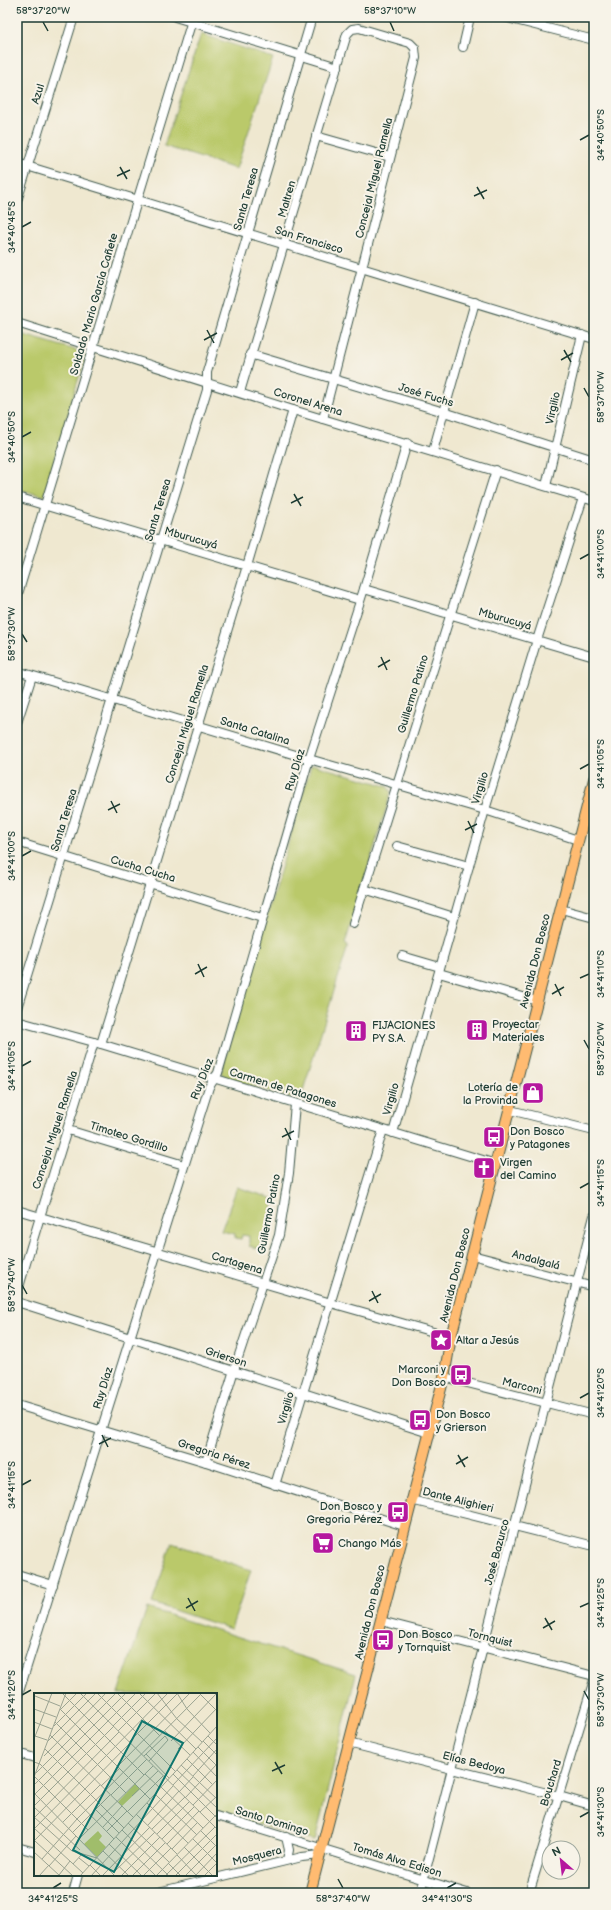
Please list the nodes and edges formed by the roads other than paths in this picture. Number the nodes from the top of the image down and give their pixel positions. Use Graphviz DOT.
graph roads {
  1 [pos="74,17"];
  2 [pos="175,17"];
  3 [pos="312,17"];
  4 [pos="470,17"];
  5 [pos="504,17"];
  6 [pos="192,20"];
  7 [pos="594,40"];
  8 [pos="463,47"];
  9 [pos="300,56"];
  10 [pos="416,58"];
  11 [pos="338,67"];
  12 [pos="316,136"];
  13 [pos="390,157"];
  14 [pos="17,163"];
  15 [pos="28,167"];
  16 [pos="136,200"];
  17 [pos="17,201"];
  18 [pos="248,233"];
  19 [pos="285,245"];
  20 [pos="362,268"];
  21 [pos="475,302"];
  22 [pos="17,323"];
  23 [pos="582,335"];
  24 [pos="594,339"];
  25 [pos="93,347"];
  26 [pos="250,354"];
  27 [pos="333,378"];
  28 [pos="208,382"];
  29 [pos="240,392"];
  30 [pos="293,410"];
  31 [pos="444,412"];
  32 [pos="323,418"];
  33 [pos="407,444"];
  34 [pos="555,448"];
  35 [pos="433,451"];
  36 [pos="594,460"];
  37 [pos="496,470"];
  38 [pos="546,486"];
  39 [pos="17,497"];
  40 [pos="583,498"];
  41 [pos="594,501"];
  42 [pos="45,506"];
  43 [pos="160,540"];
  44 [pos="247,566"];
  45 [pos="364,589"];
  46 [pos="17,597"];
  47 [pos="360,600"];
  48 [pos="449,615"];
  49 [pos="537,640"];
  50 [pos="594,657"];
  51 [pos="17,671"];
  52 [pos="32,676"];
  53 [pos="112,699"];
  54 [pos="17,723"];
  55 [pos="198,726"];
  56 [pos="309,759"];
  57 [pos="594,779"];
  58 [pos="397,784"];
  59 [pos="485,810"];
  60 [pos="578,840"];
  61 [pos="17,842"];
  62 [pos="397,846"];
  63 [pos="64,856"];
  64 [pos="469,866"];
  65 [pos="151,883"];
  66 [pos="364,889"];
  67 [pos="561,909"];
  68 [pos="454,917"];
  69 [pos="262,918"];
  70 [pos="594,918"];
  71 [pos="353,924"];
  72 [pos="402,956"];
  73 [pos="440,970"];
  74 [pos="537,1001"];
  75 [pos="17,1008"];
  76 [pos="17,1021"];
  77 [pos="98,1043"];
  78 [pos="213,1079"];
  79 [pos="295,1104"];
  80 [pos="510,1110"];
  81 [pos="68,1130"];
  82 [pos="383,1130"];
  83 [pos="594,1131"];
  84 [pos="393,1133"];
  85 [pos="496,1164"];
  86 [pos="184,1165"];
  87 [pos="17,1210"];
  88 [pos="39,1216"];
  89 [pos="594,1216"];
  90 [pos="157,1250"];
  91 [pos="472,1255"];
  92 [pos="576,1282"];
  93 [pos="264,1283"];
  94 [pos="594,1287"];
  95 [pos="17,1294"];
  96 [pos="17,1302"];
  97 [pos="331,1303"];
  98 [pos="452,1337"];
  99 [pos="130,1338"];
  100 [pos="234,1370"];
  101 [pos="444,1377"];
  102 [pos="302,1393"];
  103 [pos="547,1403"];
  104 [pos="17,1405"];
  105 [pos="594,1415"];
  106 [pos="102,1431"];
  107 [pos="429,1433"];
  108 [pos="206,1462"];
  109 [pos="275,1485"];
  110 [pos="411,1500"];
  111 [pos="516,1525"];
  112 [pos="404,1526"];
  113 [pos="594,1546"];
  114 [pos="17,1574"];
  115 [pos="53,1585"];
  116 [pos="381,1621"];
  117 [pos="484,1648"];
  118 [pos="594,1676"];
  119 [pos="594,1680"];
  120 [pos="17,1698"];
  121 [pos="348,1743"];
  122 [pos="17,1753"];
  123 [pos="34,1758"];
  124 [pos="452,1770"];
  125 [pos="559,1796"];
  126 [pos="594,1806"];
  127 [pos="217,1816"];
  128 [pos="286,1837"];
  129 [pos="17,1847"];
  130 [pos="34,1852"];
  131 [pos="320,1852"];
  132 [pos="286,1860"];
  133 [pos="78,1876"];
  134 [pos="424,1880"];
  135 [pos="73,1893"];
  136 [pos="154,1893"];
  137 [pos="310,1893"];
  138 [pos="420,1893"];
  139 [pos="467,1893"];
  140 [pos="529,1893"];
  1 -- 15 [label="street, Azul"];
  2 -- 6 [label="street"];
  3 -- 9 [label="street, Santa Teresa"];
  4 -- 8 [label="street"];
  5 -- 7 [label="street"];
  6 -- 9 [label="street"];
  6 -- 16 [label="street, Soldado Mario García Cañete"];
  9 -- 11 [label="street"];
  9 -- 18 [label="street, Santa Teresa"];
  10 -- 11 [label="street, Maltren"];
  10 -- 13 [label="street, Concejal Miguel Ramella"];
  11 -- 12 [label="street, Maltren"];
  12 -- 13 [label="street"];
  12 -- 19 [label="street, Maltren"];
  13 -- 20 [label="street, Concejal Miguel Ramella"];
  14 -- 15 [label="street, San Francisco"];
  15 -- 16 [label="street, San Francisco"];
  15 -- 17 [label="street, Azul"];
  16 -- 18 [label="street, San Francisco"];
  16 -- 25 [label="street, Soldado Mario García Cañete"];
  18 -- 19 [label="street, San Francisco"];
  18 -- 28 [label="street, Santa Teresa"];
  19 -- 20 [label="street, San Francisco"];
  19 -- 26 [label="street, Maltren"];
  20 -- 21 [label="street, San Francisco"];
  20 -- 27 [label="street, Concejal Miguel Ramella"];
  21 -- 23 [label="street, San Francisco"];
  21 -- 31 [label="street"];
  22 -- 25 [label="street, Coronel Arena"];
  23 -- 24 [label="street, San Francisco"];
  23 -- 34 [label="street, Virgilio"];
  25 -- 28 [label="street, Coronel Arena"];
  25 -- 42 [label="street, Soldado Mario García Cañete"];
  26 -- 27 [label="street, José Fuchs"];
  26 -- 29 [label="street, Maltren"];
  27 -- 31 [label="street, José Fuchs"];
  27 -- 32 [label="street, Concejal Miguel Ramella"];
  28 -- 29 [label="street, Coronel Arena"];
  28 -- 43 [label="street, Santa Teresa"];
  29 -- 30 [label="street, Coronel Arena"];
  30 -- 32 [label="street, Coronel Arena"];
  30 -- 44 [label="street, Concejal Miguel Ramella"];
  31 -- 34 [label="street, José Fuchs"];
  31 -- 35 [label="street"];
  32 -- 33 [label="street, Coronel Arena"];
  33 -- 35 [label="street, Coronel Arena"];
  33 -- 45 [label="street, Ruy Díaz"];
  34 -- 36 [label="street, José Fuchs"];
  34 -- 38 [label="street, Virgilio"];
  35 -- 37 [label="street, Coronel Arena"];
  37 -- 38 [label="street, Coronel Arena"];
  37 -- 48 [label="street, Guillermo Patino"];
  38 -- 40 [label="street, Coronel Arena"];
  39 -- 42 [label="street, Mburucuyá"];
  40 -- 41 [label="street, Coronel Arena"];
  40 -- 49 [label="street, Virgilio"];
  42 -- 43 [label="street, Mburucuyá"];
  42 -- 46 [label="street, Soldado Mario García Cañete"];
  43 -- 44 [label="street, Mburucuyá"];
  43 -- 53 [label="street, Santa Teresa"];
  44 -- 47 [label="street, Mburucuyá"];
  44 -- 55 [label="street, Concejal Miguel Ramella"];
  45 -- 47 [label="street, Ruy Díaz"];
  45 -- 48 [label="street, Mburucuyá"];
  47 -- 56 [label="street, Ruy Díaz"];
  48 -- 49 [label="street, Mburucuyá"];
  48 -- 58 [label="street, Guillermo Patino"];
  49 -- 50 [label="street, Mburucuyá"];
  49 -- 59 [label="street, Virgilio"];
  51 -- 52 [label="street, Santa Catalina"];
  52 -- 53 [label="street, Santa Catalina"];
  52 -- 54 [label="street"];
  53 -- 55 [label="street, Santa Catalina"];
  53 -- 63 [label="street, Santa Teresa"];
  55 -- 56 [label="street, Santa Catalina"];
  55 -- 65 [label="street, Concejal Miguel Ramella"];
  56 -- 58 [label="street, Santa Catalina"];
  56 -- 69 [label="street, Ruy Díaz"];
  57 -- 60 [label="main road, Avenida Don Bosco"];
  58 -- 59 [label="street, Santa Catalina"];
  58 -- 66 [label="street, Guillermo Patino"];
  59 -- 60 [label="street, Santa Catalina"];
  59 -- 64 [label="street, Virgilio"];
  60 -- 67 [label="main road, Avenida Don Bosco"];
  61 -- 63 [label="street, Cucha Cucha"];
  62 -- 64 [label="street"];
  63 -- 65 [label="street, Cucha Cucha"];
  63 -- 75 [label="street, Santa Teresa"];
  64 -- 68 [label="street, Virgilio"];
  65 -- 69 [label="street, Cucha Cucha"];
  65 -- 77 [label="street, Concejal Miguel Ramella"];
  66 -- 68 [label="street"];
  66 -- 71 [label="street, Guillermo Patino"];
  67 -- 70 [label="street"];
  67 -- 74 [label="main road, Avenida Don Bosco"];
  68 -- 73 [label="street, Virgilio"];
  69 -- 78 [label="street, Ruy Díaz"];
  72 -- 73 [label="street"];
  73 -- 74 [label="street"];
  73 -- 84 [label="street, Virgilio"];
  74 -- 80 [label="main road, Avenida Don Bosco"];
  76 -- 77 [label="street, Carmen de Patagones"];
  77 -- 78 [label="street, Carmen de Patagones"];
  77 -- 81 [label="street, Concejal Miguel Ramella"];
  78 -- 79 [label="street, Carmen de Patagones"];
  78 -- 86 [label="street, Ruy Díaz"];
  79 -- 82 [label="street, Carmen de Patagones"];
  79 -- 93 [label="street, Guillermo Patino"];
  80 -- 83 [label="street"];
  80 -- 85 [label="main road, Avenida Don Bosco"];
  81 -- 86 [label="street, Timoteo Gordillo"];
  81 -- 88 [label="street, Concejal Miguel Ramella"];
  82 -- 84 [label="street, Carmen de Patagones"];
  82 -- 97 [label="street, Virgilio"];
  84 -- 85 [label="street, Carmen de Patagones"];
  85 -- 91 [label="main road, Avenida Don Bosco"];
  86 -- 90 [label="street, Ruy Díaz"];
  87 -- 88 [label="street, Cartagena"];
  88 -- 90 [label="street, Cartagena"];
  88 -- 95 [label="street, Concejal Miguel Ramella"];
  89 -- 92 [label="street, José Bazurco"];
  90 -- 93 [label="street, Cartagena"];
  90 -- 99 [label="street, Ruy Díaz"];
  91 -- 92 [label="street, Andalgalá"];
  91 -- 98 [label="main road, Avenida Don Bosco"];
  92 -- 94 [label="street, Andalgalá"];
  92 -- 103 [label="street, José Bazurco"];
  93 -- 97 [label="street, Cartagena"];
  93 -- 100 [label="street, Guillermo Patino"];
  96 -- 99 [label="street, Grierson"];
  97 -- 98 [label="street, Cartagena"];
  97 -- 102 [label="street, Virgilio"];
  98 -- 101 [label="main road, Avenida Don Bosco"];
  99 -- 100 [label="street, Grierson"];
  99 -- 106 [label="street, Ruy Díaz"];
  100 -- 102 [label="street, Grierson"];
  100 -- 108 [label="street, Guillermo Patino"];
  101 -- 103 [label="street, Marconi"];
  101 -- 107 [label="main road, Avenida Don Bosco"];
  102 -- 107 [label="street, Grierson"];
  102 -- 109 [label="street, Virgilio"];
  103 -- 105 [label="street, Marconi"];
  103 -- 111 [label="street, José Bazurco"];
  104 -- 106 [label="street, Gregoria Pérez"];
  106 -- 108 [label="street, Gregoria Pérez"];
  106 -- 115 [label="street, Ruy Díaz"];
  107 -- 110 [label="main road, Avenida Don Bosco"];
  108 -- 109 [label="street, Gregoria Pérez"];
  109 -- 112 [label="street, Gregoria Pérez"];
  110 -- 111 [label="street, Dante Alighieri"];
  110 -- 112 [label="main road, Avenida Don Bosco"];
  111 -- 113 [label="street, Dante Alighieri"];
  111 -- 117 [label="street, José Bazurco"];
  112 -- 116 [label="main road, Avenida Don Bosco"];
  114 -- 115 [label="street"];
  115 -- 120 [label="street, Ruy Díaz"];
  116 -- 117 [label="street, Tornquist"];
  116 -- 121 [label="main road, Avenida Don Bosco"];
  117 -- 118 [label="street, Tornquist"];
  117 -- 124 [label="street, José Bazurco"];
  119 -- 125 [label="street, Bouchard"];
  121 -- 124 [label="street, Elías Bedoya"];
  121 -- 131 [label="main road, Avenida Don Bosco"];
  122 -- 123 [label="street"];
  124 -- 125 [label="street, Elías Bedoya"];
  124 -- 134 [label="street, José Bazurco"];
  125 -- 126 [label="street, Elías Bedoya"];
  125 -- 140 [label="street, Bouchard"];
  127 -- 128 [label="street, Santo Domingo"];
  128 -- 131 [label="street, Santo Domingo"];
  128 -- 132 [label="street"];
  129 -- 130 [label="street"];
  131 -- 132 [label="street, Mosquera"];
  131 -- 134 [label="street, Tomás Alva Edison"];
  131 -- 137 [label="main road, Avenida Don Bosco"];
  132 -- 136 [label="street, Mosquera"];
  133 -- 135 [label="street"];
  134 -- 138 [label="street, José Bazurco"];
  134 -- 139 [label="street, Tomás Alva Edison"];
}
